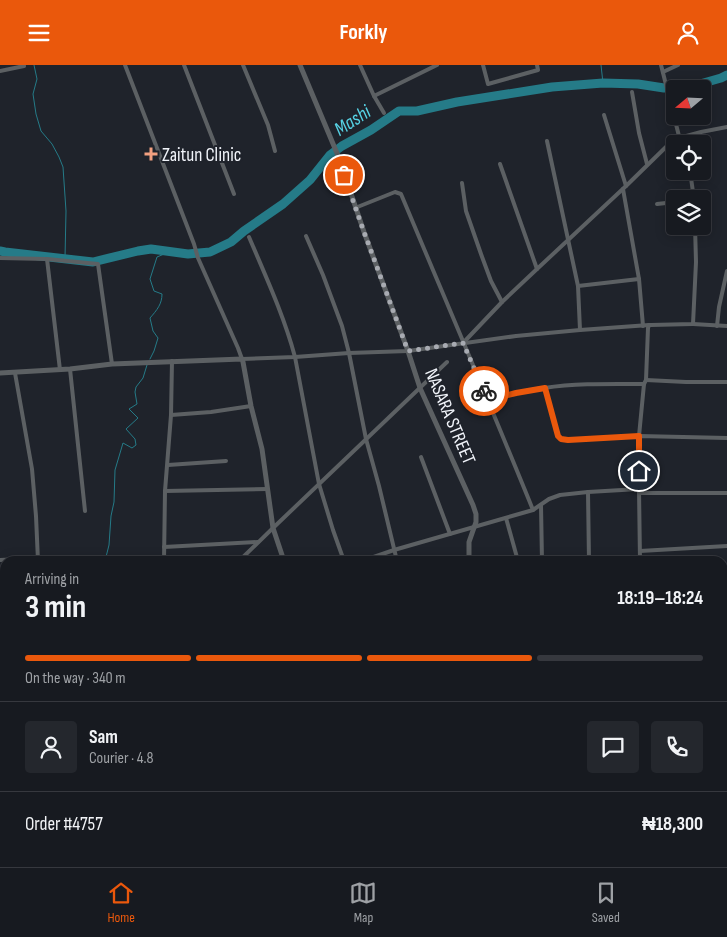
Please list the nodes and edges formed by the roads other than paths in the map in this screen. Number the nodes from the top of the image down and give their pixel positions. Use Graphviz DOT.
graph roads {
  1 [pos="125,65"];
  2 [pos="184,65"];
  3 [pos="243,65"];
  4 [pos="300,65"];
  5 [pos="360,65"];
  6 [pos="437,65"];
  7 [pos="483,65"];
  8 [pos="536,65"];
  9 [pos="661,65"];
  10 [pos="678,65"];
  11 [pos="24,66"];
  12 [pos="425,67"];
  13 [pos="0,71"];
  14 [pos="663,72"];
  15 [pos="632,92"];
  16 [pos="374,96"];
  17 [pos="384,113"];
  18 [pos="604,115"];
  19 [pos="727,127"];
  20 [pos="678,135"];
  21 [pos="690,135"];
  22 [pos="547,141"];
  23 [pos="666,147"];
  24 [pos="274,151"];
  25 [pos="500,164"];
  26 [pos="648,164"];
  27 [pos="462,183"];
  28 [pos="624,188"];
  29 [pos="234,195"];
  30 [pos="666,203"];
  31 [pos="657,204"];
  32 [pos="355,208"];
  33 [pos="695,235"];
  34 [pos="306,236"];
  35 [pos="249,237"];
  36 [pos="568,239"];
  37 [pos="0,258"];
  38 [pos="47,259"];
  39 [pos="537,269"];
  40 [pos="727,271"];
  41 [pos="639,279"];
  42 [pos="578,286"];
  43 [pos="502,302"];
  44 [pos="693,324"];
  45 [pos="649,325"];
  46 [pos="643,326"];
  47 [pos="717,326"];
  48 [pos="727,326"];
  49 [pos="580,330"];
  50 [pos="463,343"];
  51 [pos="408,351"];
  52 [pos="349,353"];
  53 [pos="295,357"];
  54 [pos="242,359"];
  55 [pos="172,361"];
  56 [pos="447,362"];
  57 [pos="112,364"];
  58 [pos="70,369"];
  59 [pos="60,370"];
  60 [pos="0,373"];
  61 [pos="15,373"];
  62 [pos="645,382"];
  63 [pos="727,382"];
  64 [pos="420,388"];
  65 [pos="545,388"];
  66 [pos="488,400"];
  67 [pos="251,406"];
  68 [pos="171,415"];
  69 [pos="639,436"];
  70 [pos="727,438"];
  71 [pos="366,439"];
  72 [pos="421,457"];
  73 [pos="226,461"];
  74 [pos="168,465"];
  75 [pos="319,484"];
  76 [pos="267,489"];
  77 [pos="165,491"];
  78 [pos="639,491"];
  79 [pos="588,492"];
  80 [pos="727,493"];
  81 [pos="541,505"];
  82 [pos="533,510"];
  83 [pos="85,511"];
  84 [pos="506,517"];
  85 [pos="475,527"];
  86 [pos="273,528"];
  87 [pos="450,534"];
  88 [pos="258,542"];
  89 [pos="727,546"];
  90 [pos="164,547"];
  91 [pos="394,550"];
  92 [pos="640,551"];
  93 [pos="248,552"];
  94 [pos="38,556"];
  95 [pos="164,556"];
  96 [pos="244,556"];
  97 [pos="248,556"];
  98 [pos="282,556"];
  99 [pos="342,556"];
  100 [pos="377,556"];
  101 [pos="395,556"];
  102 [pos="468,556"];
  103 [pos="517,556"];
  104 [pos="542,556"];
  105 [pos="589,556"];
  106 [pos="640,556"];
  1 -- 54 [label="street"];
  2 -- 29 [label="street"];
  3 -- 24 [label="street"];
  4 -- 32 [label="street, NASARA STREET"];
  5 -- 16 [label="street"];
  6 -- 12 [label="street"];
  7 -- 8 [label="street"];
  9 -- 14 [label="street"];
  10 -- 14 [label="street"];
  11 -- 13 [label="street"];
  12 -- 16 [label="street"];
  14 -- 20 [label="street"];
  15 -- 26 [label="street"];
  16 -- 17 [label="street"];
  18 -- 28 [label="street"];
  19 -- 21 [label="street"];
  22 -- 36 [label="street"];
  23 -- 26 [label="street"];
  25 -- 39 [label="street"];
  26 -- 28 [label="street"];
  27 -- 43 [label="street"];
  28 -- 36 [label="street"];
  28 -- 41 [label="street"];
  30 -- 31 [label="street"];
  32 -- 50 [label="street"];
  32 -- 51 [label="street, NASARA STREET"];
  33 -- 44 [label="street"];
  34 -- 52 [label="street"];
  35 -- 53 [label="street"];
  36 -- 39 [label="street"];
  36 -- 42 [label="street"];
  37 -- 38 [label="street"];
  38 -- 57 [label="street"];
  38 -- 59 [label="street"];
  39 -- 43 [label="street"];
  40 -- 47 [label="street"];
  41 -- 42 [label="street"];
  41 -- 46 [label="street"];
  42 -- 49 [label="street"];
  43 -- 50 [label="street"];
  44 -- 45 [label="street"];
  44 -- 47 [label="street"];
  45 -- 46 [label="street"];
  45 -- 62 [label="street"];
  46 -- 49 [label="street"];
  47 -- 48 [label="street"];
  49 -- 50 [label="street"];
  50 -- 51 [label="street"];
  50 -- 66 [label="street"];
  51 -- 52 [label="street"];
  51 -- 64 [label="street, NASARA STREET"];
  52 -- 53 [label="street"];
  52 -- 71 [label="street"];
  53 -- 54 [label="street"];
  53 -- 75 [label="street"];
  54 -- 55 [label="street"];
  54 -- 67 [label="street"];
  55 -- 57 [label="street"];
  55 -- 68 [label="street"];
  56 -- 64 [label="street"];
  57 -- 58 [label="street"];
  58 -- 59 [label="street"];
  58 -- 83 [label="street"];
  59 -- 61 [label="street"];
  60 -- 61 [label="street"];
  61 -- 94 [label="street"];
  62 -- 63 [label="street"];
  62 -- 65 [label="street"];
  62 -- 69 [label="street"];
  64 -- 71 [label="street"];
  64 -- 85 [label="street, NASARA STREET"];
  65 -- 66 [label="street"];
  65 -- 69 [label="street"];
  66 -- 82 [label="street"];
  67 -- 68 [label="street"];
  67 -- 76 [label="street"];
  68 -- 74 [label="street"];
  69 -- 70 [label="street"];
  69 -- 78 [label="street"];
  71 -- 75 [label="street"];
  71 -- 91 [label="street"];
  72 -- 87 [label="street"];
  73 -- 74 [label="street"];
  74 -- 77 [label="street"];
  75 -- 86 [label="street"];
  75 -- 99 [label="street"];
  76 -- 77 [label="street"];
  76 -- 86 [label="street"];
  77 -- 90 [label="street"];
  78 -- 79 [label="street"];
  78 -- 80 [label="street"];
  78 -- 92 [label="street"];
  79 -- 81 [label="street"];
  79 -- 105 [label="street"];
  81 -- 82 [label="street"];
  81 -- 104 [label="street"];
  82 -- 84 [label="street"];
  84 -- 85 [label="street"];
  84 -- 103 [label="street"];
  85 -- 87 [label="street"];
  85 -- 102 [label="street, NASARA STREET"];
  86 -- 88 [label="street"];
  86 -- 98 [label="street"];
  87 -- 91 [label="street"];
  88 -- 90 [label="street"];
  88 -- 93 [label="street"];
  89 -- 92 [label="street"];
  90 -- 95 [label="street"];
  91 -- 100 [label="street"];
  91 -- 101 [label="street"];
  92 -- 106 [label="street"];
  93 -- 96 [label="street"];
  93 -- 97 [label="street"];
}
